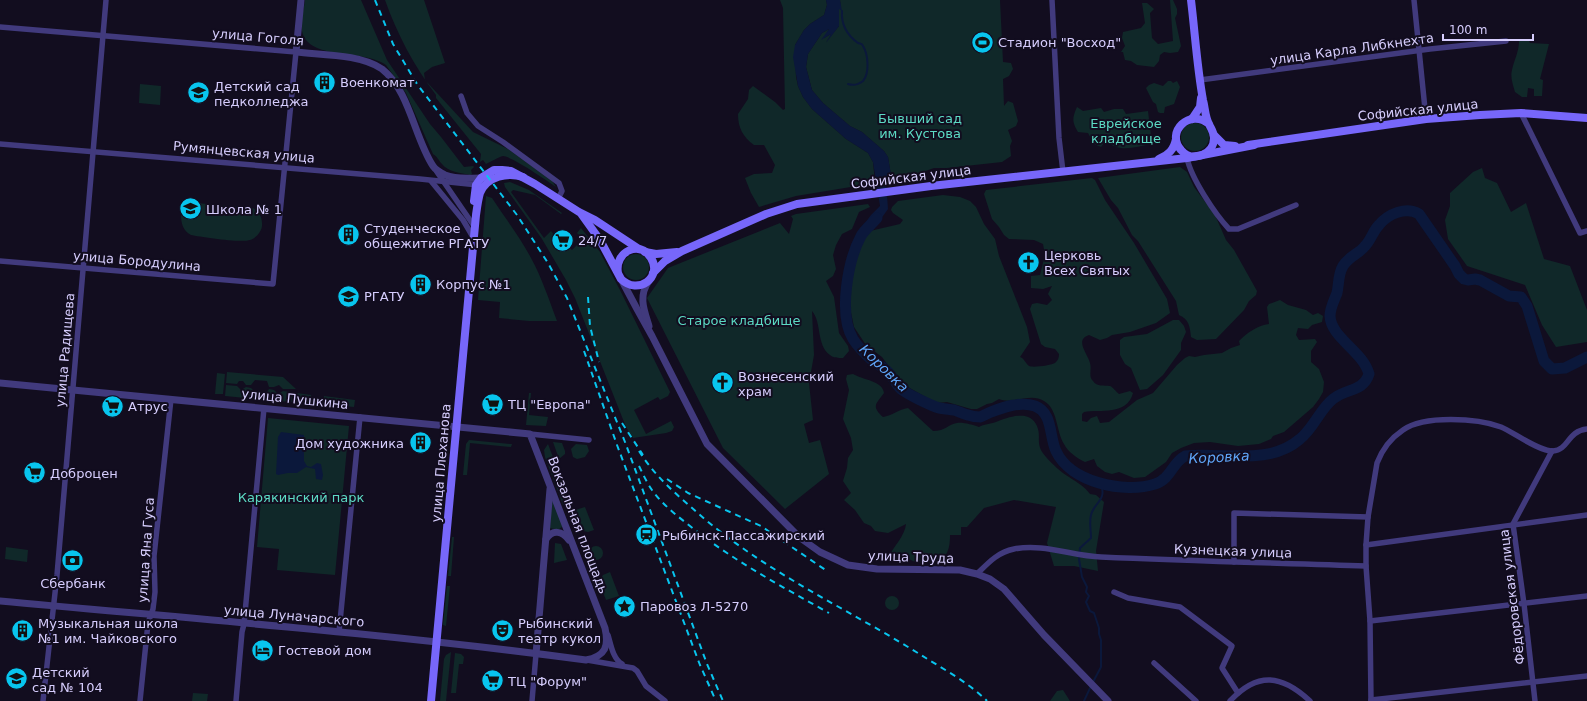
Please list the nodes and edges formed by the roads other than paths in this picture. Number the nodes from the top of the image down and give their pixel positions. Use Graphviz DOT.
graph roads {
  1 [pos="106,0"];
  2 [pos="301,0"];
  3 [pos="1052,0"];
  4 [pos="1191,0"];
  5 [pos="1414,0"];
  6 [pos="0,26"];
  7 [pos="103,36"];
  8 [pos="1506,41"];
  9 [pos="1419,51"];
  10 [pos="296,52"];
  11 [pos="1200,80"];
  12 [pos="1202,90"];
  13 [pos="461,96"];
  14 [pos="1521,114"];
  15 [pos="1587,118"];
  16 [pos="1192,119"];
  17 [pos="1426,120"];
  18 [pos="1209,124"];
  19 [pos="1214,135"];
  20 [pos="1176,138"];
  21 [pos="0,144"];
  22 [pos="1254,145"];
  23 [pos="94,152"];
  24 [pos="1200,156"];
  25 [pos="1187,158"];
  26 [pos="1152,162"];
  27 [pos="434,167"];
  28 [pos="284,168"];
  29 [pos="1063,172"];
  30 [pos="431,181"];
  31 [pos="446,182"];
  32 [pos="483,182"];
  33 [pos="476,185"];
  34 [pos="558,199"];
  35 [pos="1296,205"];
  36 [pos="580,213"];
  37 [pos="474,226"];
  38 [pos="1587,231"];
  39 [pos="472,236"];
  40 [pos="642,251"];
  41 [pos="682,252"];
  42 [pos="0,261"];
  43 [pos="83,268"];
  44 [pos="620,276"];
  45 [pos="652,276"];
  46 [pos="652,336"];
  47 [pos="0,382"];
  48 [pos="73,390"];
  49 [pos="171,399"];
  50 [pos="264,408"];
  51 [pos="360,417"];
  52 [pos="456,427"];
  53 [pos="1587,429"];
  54 [pos="530,434"];
  55 [pos="588,440"];
  56 [pos="1552,451"];
  57 [pos="550,486"];
  58 [pos="1587,515"];
  59 [pos="1368,517"];
  60 [pos="1513,524"];
  61 [pos="546,539"];
  62 [pos="1366,545"];
  63 [pos="573,547"];
  64 [pos="1234,562"];
  65 [pos="1366,566"];
  66 [pos="977,574"];
  67 [pos="1114,592"];
  68 [pos="1587,596"];
  69 [pos="0,601"];
  70 [pos="1524,604"];
  71 [pos="52,606"];
  72 [pos="151,615"];
  73 [pos="1370,621"];
  74 [pos="244,624"];
  75 [pos="605,628"];
  76 [pos="339,632"];
  77 [pos="436,642"];
  78 [pos="536,654"];
  79 [pos="586,660"];
  80 [pos="1154,663"];
  81 [pos="626,666"];
  82 [pos="1587,676"];
  83 [pos="1533,682"];
  84 [pos="1238,693"];
  85 [pos="43,701"];
  86 [pos="140,701"];
  87 [pos="236,701"];
  88 [pos="431,701"];
  89 [pos="532,701"];
  90 [pos="665,701"];
  91 [pos="1108,701"];
  92 [pos="1196,701"];
  93 [pos="1230,701"];
  94 [pos="1310,701"];
  95 [pos="1371,701"];
  96 [pos="1535,701"];
  1 -- 7 [label="street, улица Радищева"];
  2 -- 10 [label="street"];
  3 -- 29 [label="street"];
  4 -- 11 [label="main road"];
  5 -- 9 [label="street"];
  6 -- 7 [label="street, улица Гоголя"];
  7 -- 10 [label="street, улица Гоголя"];
  7 -- 23 [label="street, улица Радищева"];
  8 -- 9 [label="street, улица Карла Либкнехта"];
  9 -- 11 [label="street, улица Карла Либкнехта"];
  9 -- 17 [label="street"];
  10 -- 27 [label="street, улица Гоголя"];
  10 -- 28 [label="street"];
  11 -- 12 [label="main road"];
  12 -- 16 [label="main road"];
  12 -- 18 [label="main road"];
  13 -- 34 [label="street"];
  14 -- 15 [label="main road, Софийская улица"];
  14 -- 17 [label="main road, Софийская улица"];
  14 -- 38 [label="street"];
  16 -- 18 [label="main road"];
  16 -- 20 [label="main road"];
  17 -- 22 [label="main road, Софийская улица"];
  18 -- 19 [label="main road"];
  19 -- 22 [label="main road, Софийская улица"];
  19 -- 24 [label="main road"];
  20 -- 24 [label="main road"];
  20 -- 26 [label="main road, Софийская улица"];
  21 -- 23 [label="street, Румянцевская улица"];
  22 -- 24 [label="main road, Софийская улица"];
  23 -- 28 [label="street, Румянцевская улица"];
  23 -- 43 [label="street, улица Радищева"];
  24 -- 25 [label="main road, Софийская улица"];
  25 -- 26 [label="main road, Софийская улица"];
  25 -- 35 [label="street"];
  26 -- 29 [label="main road, Софийская улица"];
  27 -- 31 [label="street, улица Гоголя"];
  27 -- 32 [label="street"];
  28 -- 30 [label="street, Румянцевская улица"];
  28 -- 43 [label="street, улица Бородулина"];
  29 -- 41 [label="main road, Софийская улица"];
  30 -- 31 [label="street, Румянцевская улица"];
  30 -- 39 [label="street"];
  31 -- 33 [label="street, Румянцевская улица"];
  31 -- 37 [label="street, улица Гоголя"];
  32 -- 33 [label="main road"];
  32 -- 34 [label="main road"];
  32 -- 37 [label="main road, улица Плеханова"];
  33 -- 37 [label="main road, улица Плеханова"];
  34 -- 36 [label="main road"];
  36 -- 40 [label="main road"];
  36 -- 44 [label="main road"];
  37 -- 39 [label="main road, улица Плеханова"];
  39 -- 52 [label="main road, улица Плеханова"];
  40 -- 41 [label="main road, Софийская улица"];
  40 -- 44 [label="main road"];
  40 -- 45 [label="main road"];
  41 -- 45 [label="main road, Софийская улица"];
  42 -- 43 [label="street, улица Бородулина"];
  43 -- 48 [label="street, улица Радищева"];
  44 -- 45 [label="main road"];
  44 -- 46 [label="street"];
  45 -- 46 [label="street"];
  46 -- 66 [label="street, улица Труда"];
  47 -- 48 [label="street, улица Пушкина"];
  48 -- 49 [label="street, улица Пушкина"];
  48 -- 71 [label="street, улица Радищева"];
  49 -- 50 [label="street, улица Пушкина"];
  49 -- 72 [label="street, улица Яна Гуса"];
  50 -- 51 [label="street, улица Пушкина"];
  50 -- 74 [label="street"];
  51 -- 52 [label="street, улица Пушкина"];
  51 -- 76 [label="street"];
  52 -- 54 [label="street, улица Пушкина"];
  52 -- 77 [label="main road, улица Плеханова"];
  53 -- 56 [label="street"];
  54 -- 55 [label="street, улица Пушкина"];
  54 -- 57 [label="street, Вокзальная площадь"];
  56 -- 59 [label="street"];
  56 -- 60 [label="street, Фёдоровская улица"];
  57 -- 61 [label="street"];
  57 -- 63 [label="street, Вокзальная площадь"];
  58 -- 60 [label="street"];
  59 -- 62 [label="street"];
  59 -- 64 [label="street"];
  60 -- 62 [label="street"];
  60 -- 70 [label="street, Фёдоровская улица"];
  61 -- 63 [label="street"];
  61 -- 78 [label="street"];
  62 -- 65 [label="street"];
  63 -- 75 [label="street, Вокзальная площадь"];
  64 -- 65 [label="street, Кузнецкая улица"];
  64 -- 66 [label="street, Кузнецкая улица"];
  65 -- 73 [label="street"];
  66 -- 91 [label="street, улица Труда"];
  67 -- 84 [label="street"];
  68 -- 70 [label="street"];
  69 -- 71 [label="street, улица Луначарского"];
  70 -- 73 [label="street"];
  70 -- 83 [label="street, Фёдоровская улица"];
  71 -- 72 [label="street, улица Луначарского"];
  71 -- 85 [label="street, улица Радищева"];
  72 -- 74 [label="street, улица Луначарского"];
  72 -- 86 [label="street, улица Яна Гуса"];
  73 -- 95 [label="street"];
  74 -- 76 [label="street, улица Луначарского"];
  74 -- 87 [label="street"];
  75 -- 79 [label="street, Вокзальная площадь"];
  75 -- 81 [label="street"];
  76 -- 77 [label="street, улица Луначарского"];
  77 -- 78 [label="street, улица Луначарского"];
  77 -- 88 [label="main road, улица Плеханова"];
  78 -- 79 [label="street, улица Луначарского"];
  78 -- 89 [label="street"];
  79 -- 81 [label="street"];
  80 -- 92 [label="street"];
  81 -- 90 [label="street"];
  82 -- 83 [label="street"];
  83 -- 95 [label="street"];
  83 -- 96 [label="street, Фёдоровская улица"];
  84 -- 93 [label="street"];
  84 -- 94 [label="street"];
}
